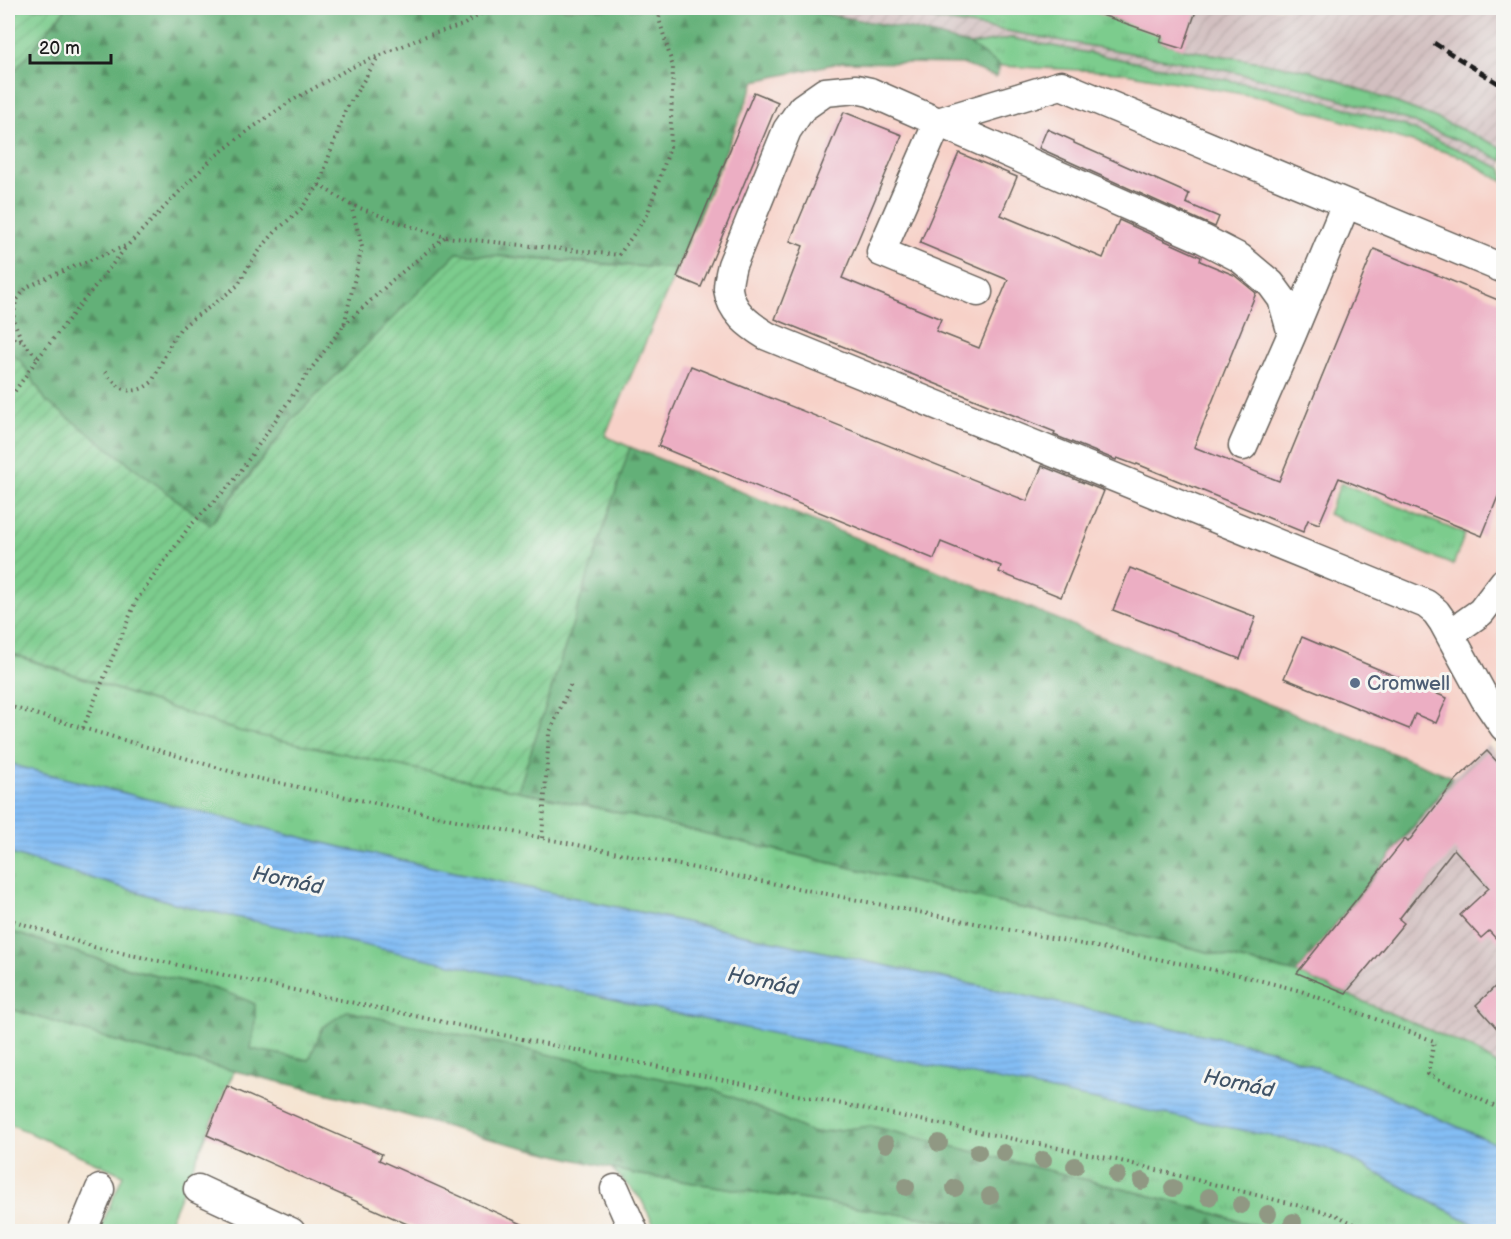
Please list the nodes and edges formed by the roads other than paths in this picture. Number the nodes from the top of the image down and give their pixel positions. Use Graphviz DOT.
graph roads {
  1 [pos="938,122"];
  2 [pos="1346,204"];
  3 [pos="1503,269"];
  4 [pos="978,292"];
  5 [pos="1292,334"];
  6 [pos="1243,446"];
  7 [pos="1503,582"];
  8 [pos="1450,634"];
  9 [pos="1503,727"];
  10 [pos="198,1189"];
  11 [pos="615,1189"];
  12 [pos="100,1190"];
  13 [pos="82,1232"];
  14 [pos="291,1232"];
  15 [pos="634,1232"];
  1 -- 2 [label="lane"];
  1 -- 4 [label="lane"];
  1 -- 5 [label="lane"];
  1 -- 8 [label="lane"];
  2 -- 3 [label="lane"];
  2 -- 5 [label="lane"];
  5 -- 6 [label="lane"];
  7 -- 8 [label="lane"];
  8 -- 9 [label="lane"];
  10 -- 14 [label="lane"];
  11 -- 15 [label="lane"];
  12 -- 13 [label="lane"];
}
